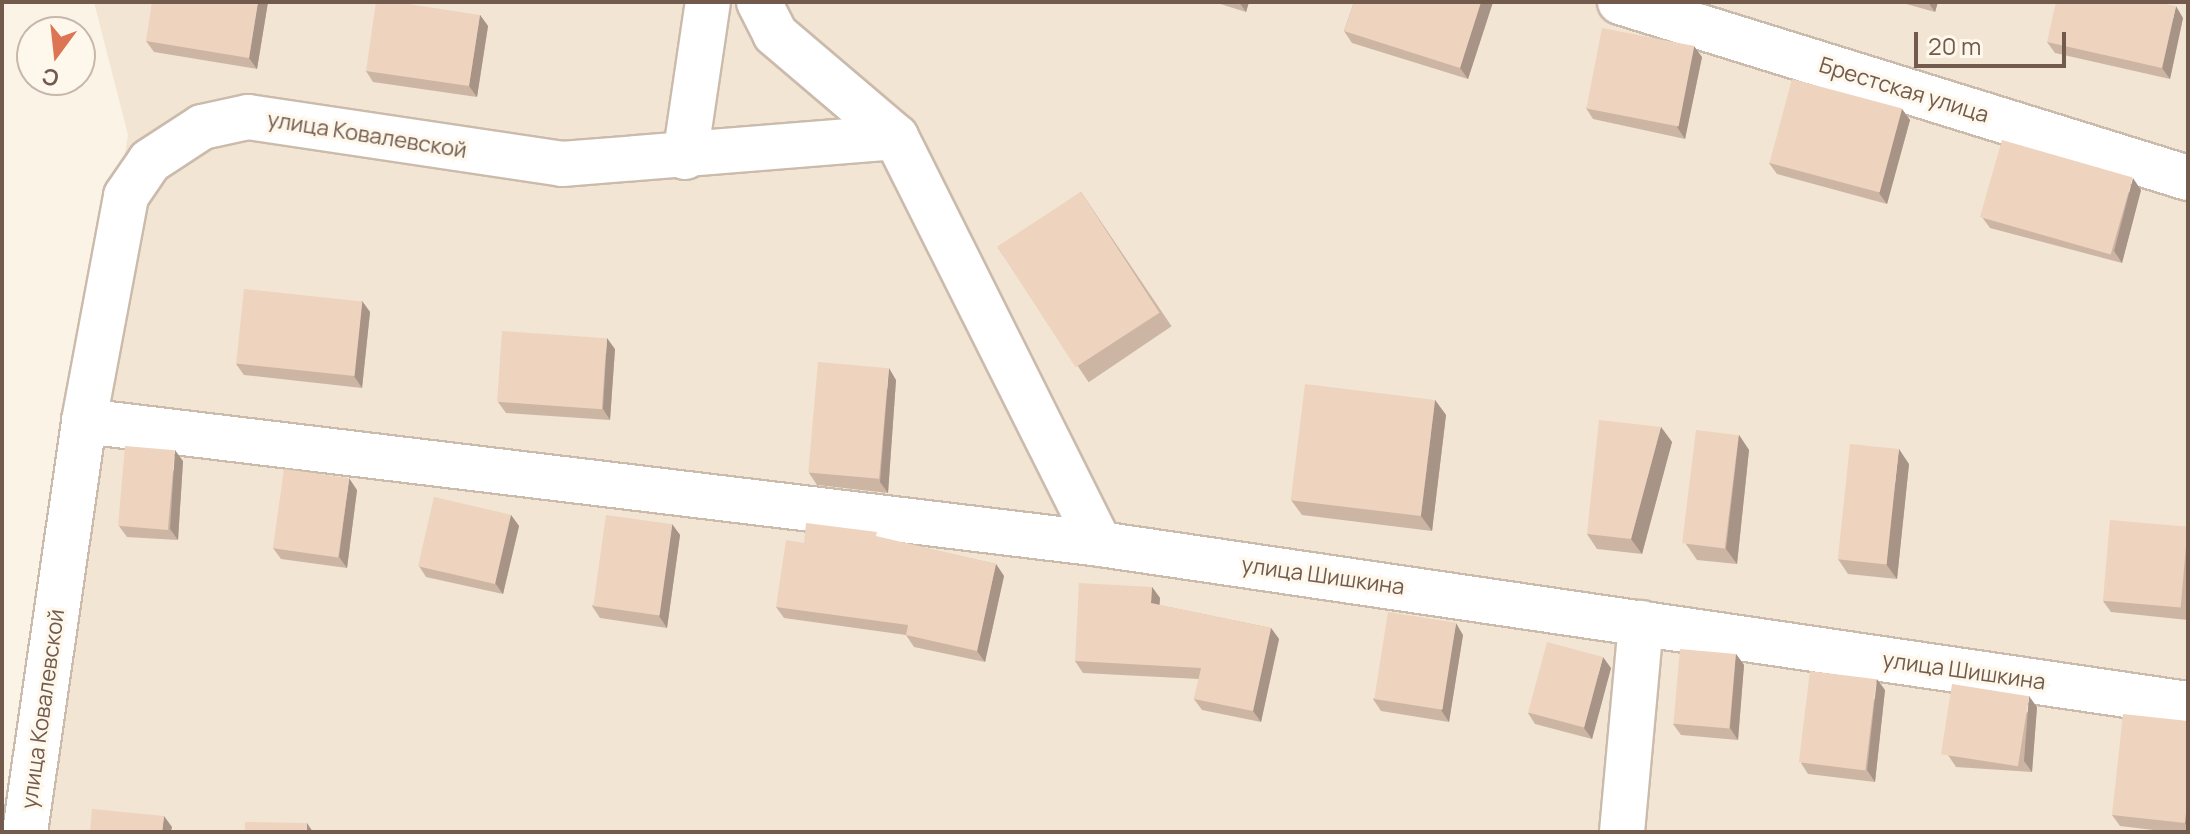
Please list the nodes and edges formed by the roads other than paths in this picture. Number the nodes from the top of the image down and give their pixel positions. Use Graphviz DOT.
graph roads {
  1 [pos="708,2"];
  2 [pos="759,2"];
  3 [pos="1620,2"];
  4 [pos="896,137"];
  5 [pos="685,157"];
  6 [pos="2188,178"];
  7 [pos="84,421"];
  8 [pos="1100,544"];
  9 [pos="1641,623"];
  10 [pos="2188,704"];
  11 [pos="25,832"];
  12 [pos="1622,832"];
  1 -- 5 [label="street"];
  2 -- 4 [label="street"];
  3 -- 6 [label="street, Брестская улица"];
  4 -- 5 [label="street, улица Ковалевской"];
  4 -- 8 [label="street"];
  5 -- 7 [label="street, улица Ковалевской"];
  7 -- 8 [label="street, улица Шишкина"];
  7 -- 11 [label="street, улица Ковалевской"];
  8 -- 9 [label="street, улица Шишкина"];
  9 -- 10 [label="street, улица Шишкина"];
  9 -- 12 [label="street"];
}
